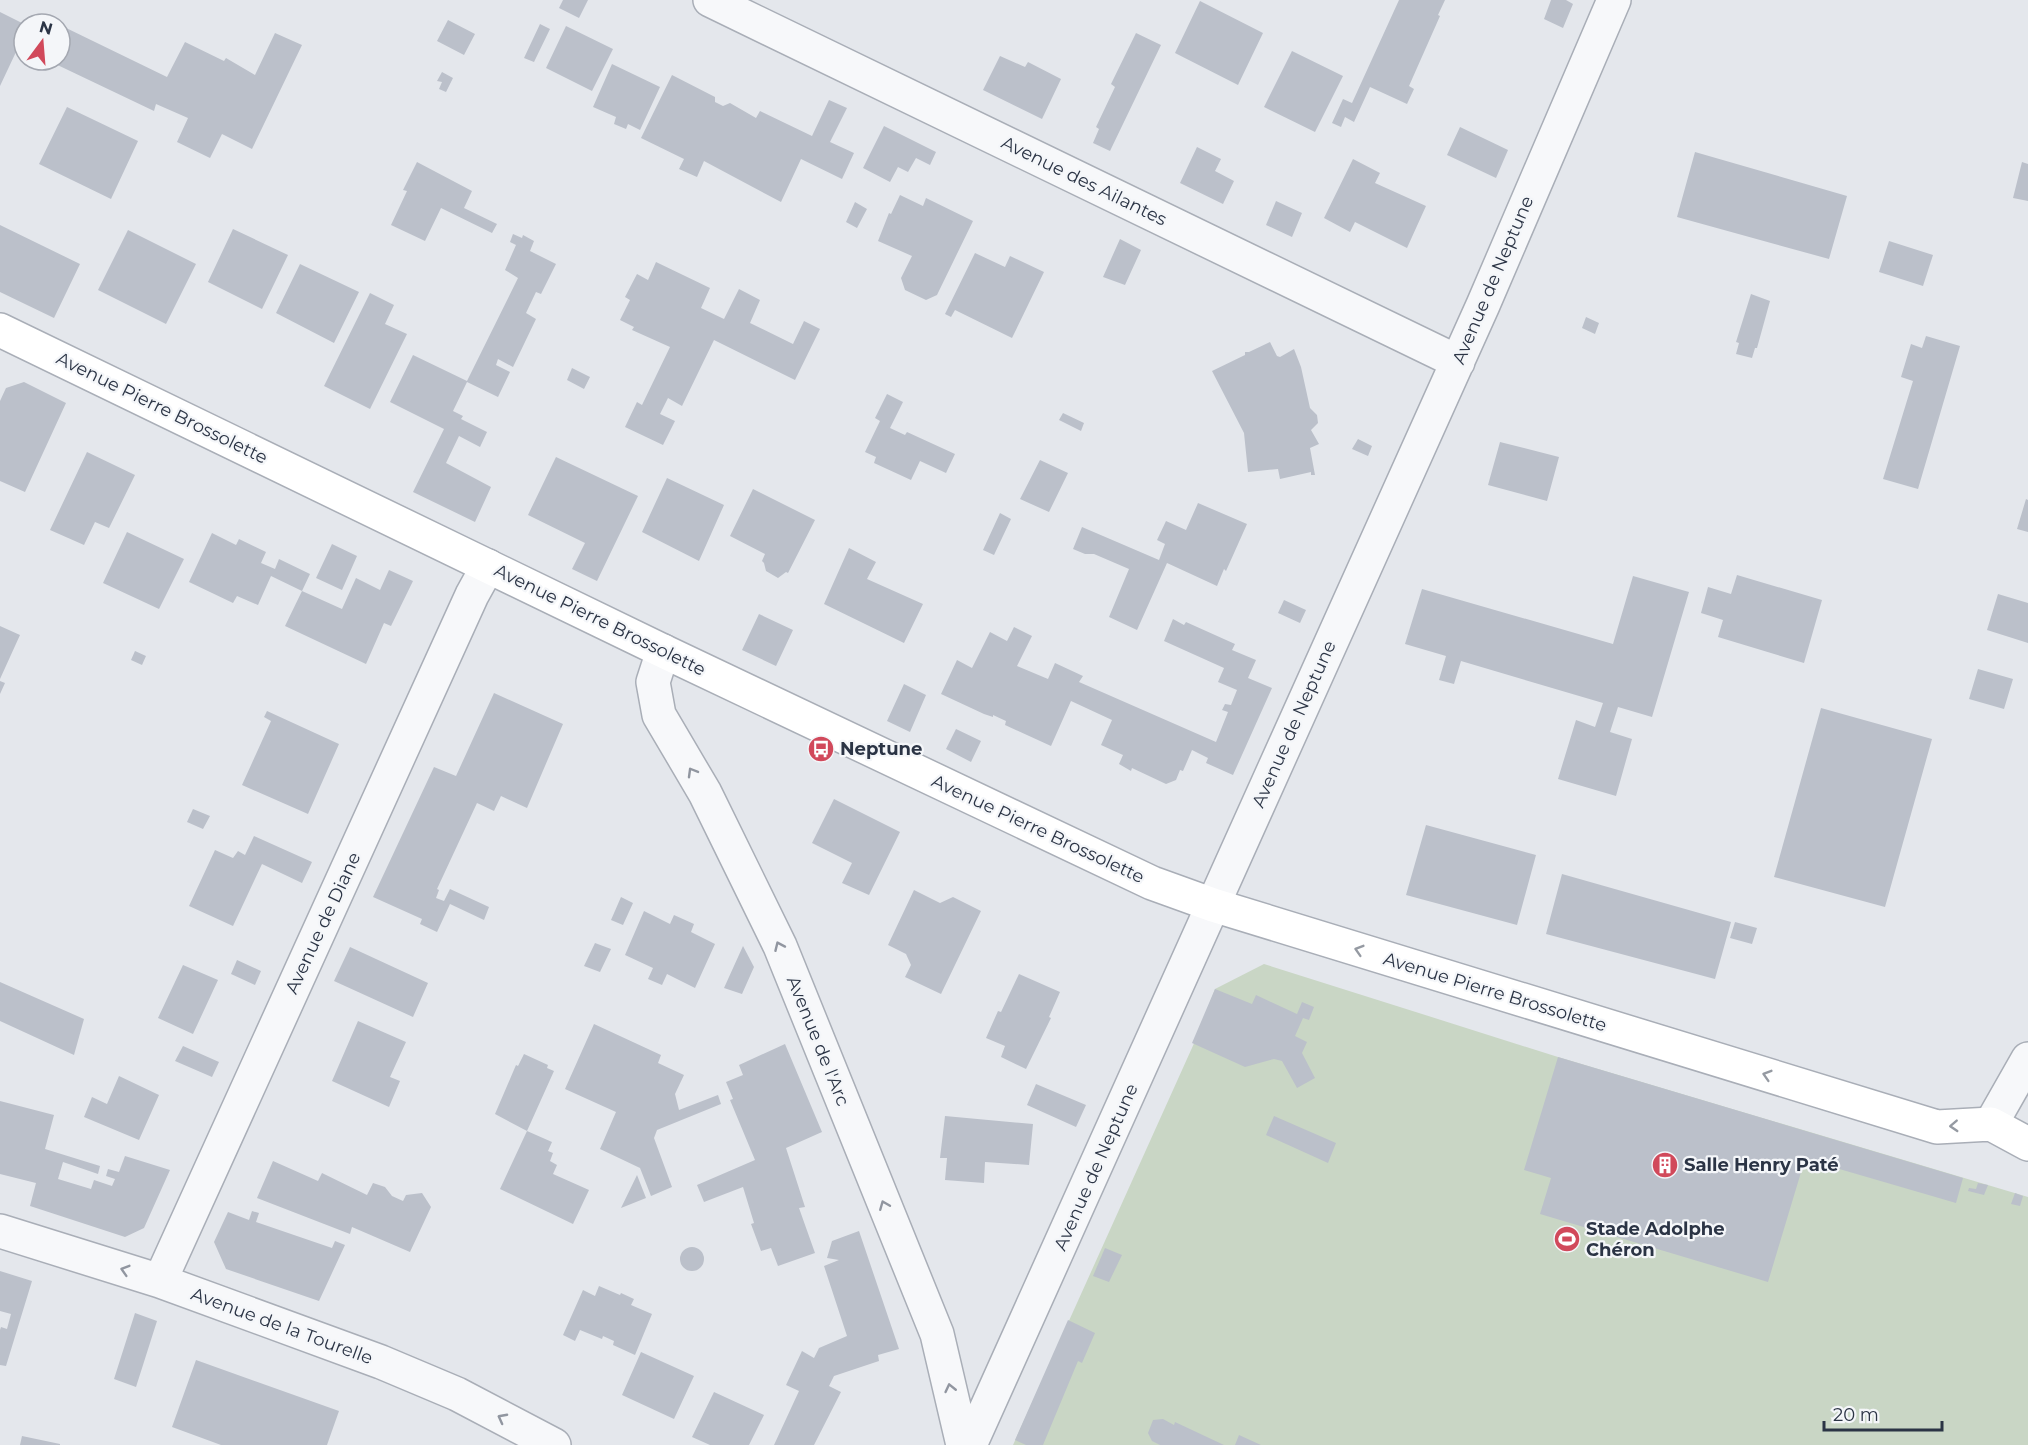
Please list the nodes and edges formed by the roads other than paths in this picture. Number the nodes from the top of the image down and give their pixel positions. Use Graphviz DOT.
graph roads {
  1 [pos="710,0"];
  2 [pos="1614,0"];
  3 [pos="0,330"];
  4 [pos="1458,362"];
  5 [pos="488,566"];
  6 [pos="663,651"];
  7 [pos="1213,905"];
  8 [pos="2028,1059"];
  9 [pos="1990,1124"];
  10 [pos="2028,1144"];
  11 [pos="0,1231"];
  12 [pos="160,1281"];
  13 [pos="554,1445"];
  14 [pos="963,1445"];
  15 [pos="970,1445"];
  1 -- 4 [label="street, Avenue des Ailantes"];
  2 -- 4 [label="street, Avenue de Neptune"];
  3 -- 5 [label="street, Avenue Pierre Brossolette"];
  4 -- 7 [label="street, Avenue de Neptune"];
  5 -- 6 [label="street, Avenue Pierre Brossolette"];
  5 -- 12 [label="street, Avenue de Diane"];
  6 -- 7 [label="street, Avenue Pierre Brossolette"];
  14 -- 6 [label="street, Avenue de l'Arc, one-way"];
  9 -- 7 [label="street, Avenue Pierre Brossolette, one-way"];
  7 -- 15 [label="street, Avenue de Neptune"];
  8 -- 9 [label="street"];
  9 -- 10 [label="street"];
  12 -- 11 [label="street, Avenue de la Tourelle, one-way"];
  13 -- 12 [label="street, Avenue de la Tourelle, one-way"];
}
